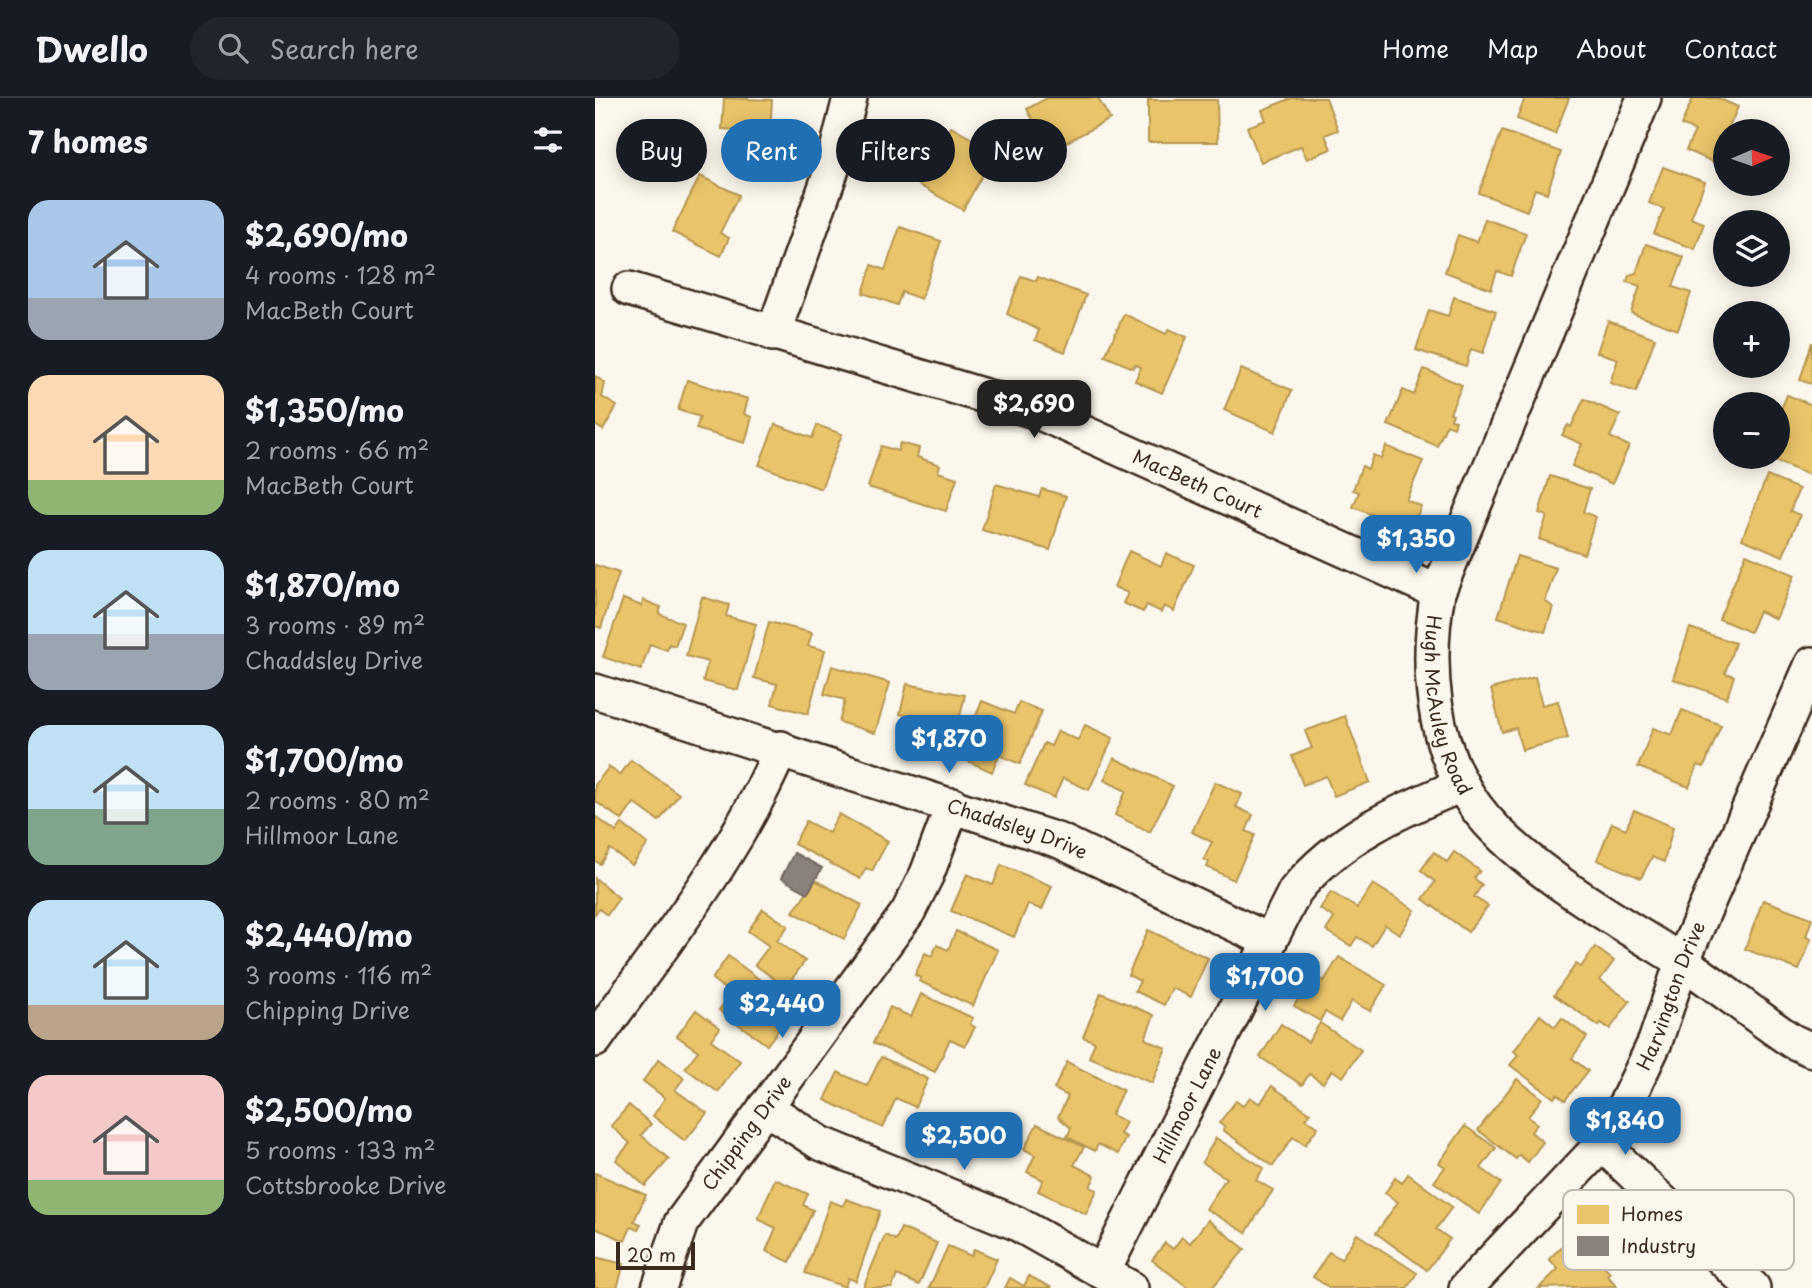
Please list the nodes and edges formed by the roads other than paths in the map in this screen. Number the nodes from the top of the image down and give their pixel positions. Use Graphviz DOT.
graph roads {
  1 [pos="850,98"];
  2 [pos="1644,98"];
  3 [pos="629,289"];
  4 [pos="773,334"];
  5 [pos="1439,592"];
  6 [pos="1812,664"];
  7 [pos="598,699"];
  8 [pos="781,748"];
  9 [pos="1462,785"];
  10 [pos="953,805"];
  11 [pos="1270,941"];
  12 [pos="1682,962"];
  13 [pos="595,1040"];
  14 [pos="1812,1050"];
  15 [pos="765,1107"];
  16 [pos="1602,1144"];
  17 [pos="1650,1190"];
  18 [pos="1734,1270"];
  19 [pos="1117,1280"];
  20 [pos="662,1287"];
  21 [pos="1466,1288"];
  22 [pos="1753,1288"];
  1 -- 4 [label="street"];
  2 -- 5 [label="street, Hugh McAuley Road"];
  3 -- 4 [label="street, MacBeth Court"];
  4 -- 5 [label="street, MacBeth Court"];
  5 -- 9 [label="street, Hugh McAuley Road"];
  6 -- 12 [label="street, Harvington Drive"];
  7 -- 8 [label="street, Chaddsley Drive"];
  8 -- 10 [label="street, Chaddsley Drive"];
  8 -- 13 [label="street"];
  9 -- 11 [label="street, Hillmoor Lane"];
  9 -- 12 [label="street, Hugh McAuley Road"];
  10 -- 11 [label="street, Chaddsley Drive"];
  10 -- 15 [label="street, Chipping Drive"];
  11 -- 19 [label="street, Hillmoor Lane"];
  12 -- 14 [label="street, Hugh McAuley Road"];
  12 -- 16 [label="street, Harvington Drive"];
  15 -- 19 [label="street"];
  15 -- 20 [label="street, Chipping Drive"];
  16 -- 17 [label="street"];
  16 -- 21 [label="street, Harvington Drive"];
  18 -- 22 [label="street"];
}
